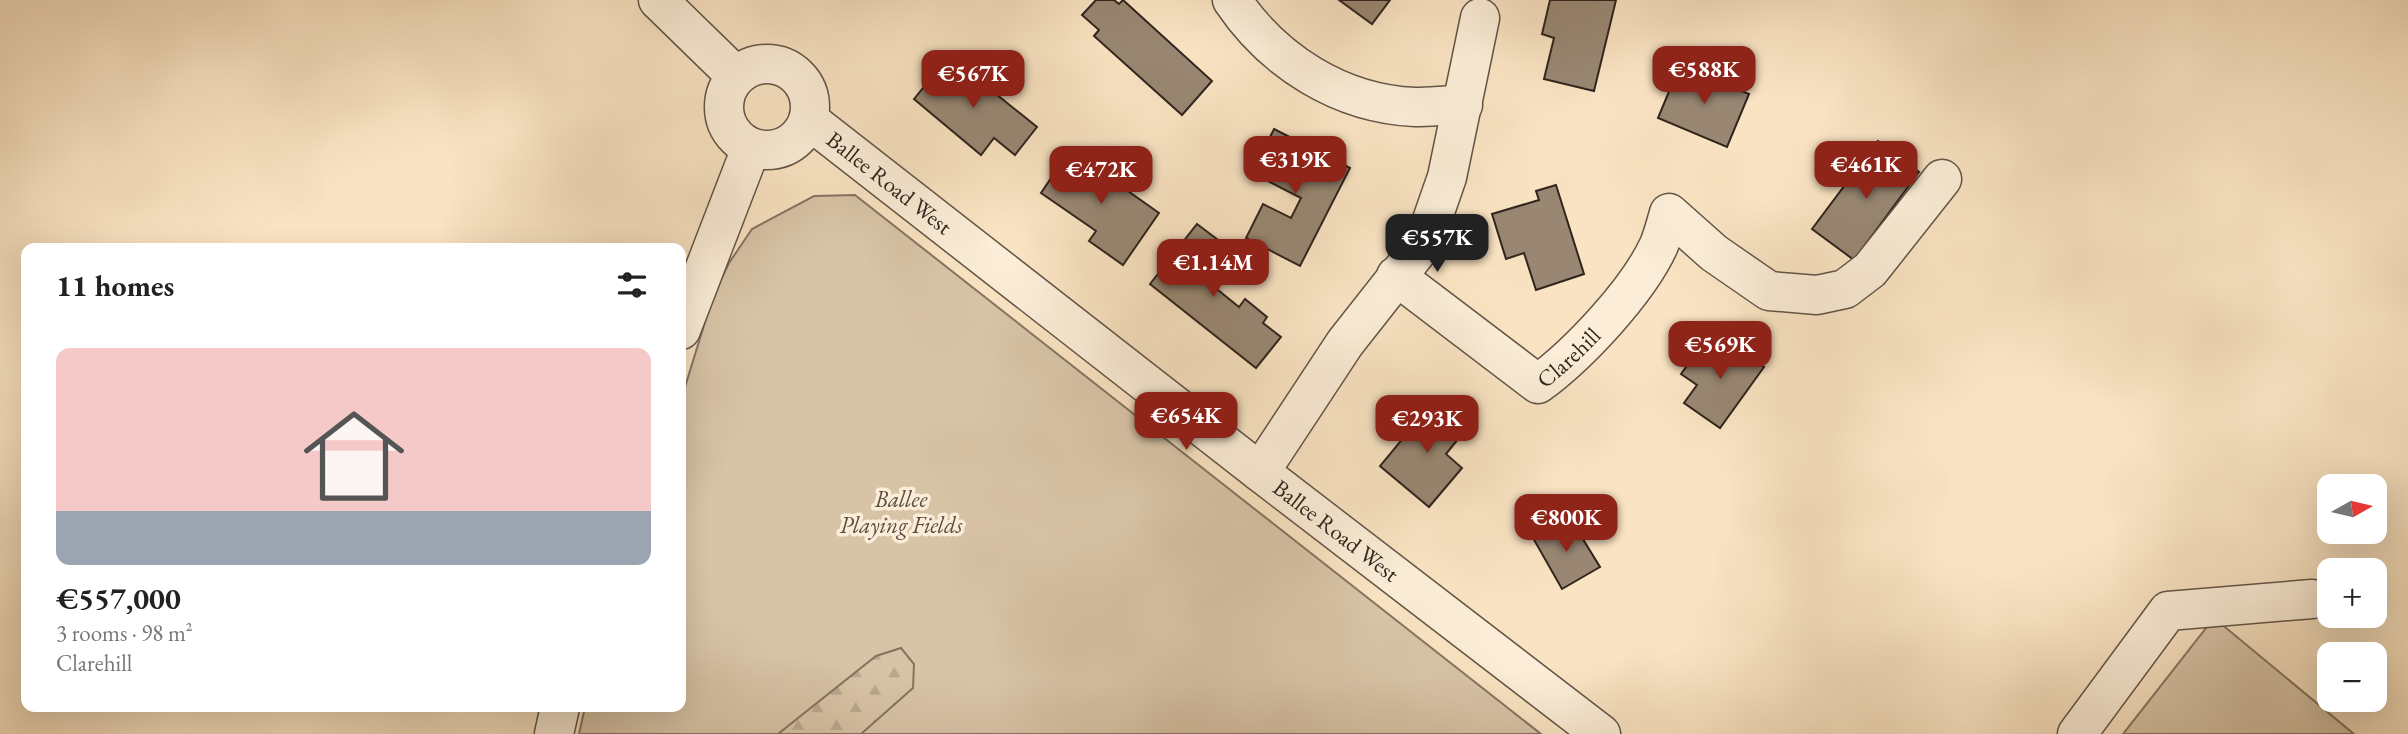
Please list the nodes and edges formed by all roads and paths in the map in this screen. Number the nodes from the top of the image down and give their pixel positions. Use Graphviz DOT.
graph roads {
  1 [pos="658,0"];
  2 [pos="1232,0"];
  3 [pos="1480,18"];
  4 [pos="736,76"];
  5 [pos="1463,105"];
  6 [pos="808,120"];
  7 [pos="751,148"];
  8 [pos="1942,179"];
  9 [pos="1396,276"];
  10 [pos="686,317"];
  11 [pos="1260,472"];
  12 [pos="2312,599"];
  13 [pos="559,712"];
  14 [pos="554,734"];
  15 [pos="1601,734"];
  16 [pos="2077,734"];
  1 -- 4 [label="street"];
  2 -- 5 [label="street"];
  3 -- 5 [label="street"];
  4 -- 6 [label="street"];
  4 -- 7 [label="street"];
  5 -- 9 [label="street"];
  6 -- 7 [label="street"];
  6 -- 11 [label="street, Ballee Road West"];
  7 -- 10 [label="street"];
  8 -- 9 [label="street, Clarehill"];
  9 -- 11 [label="street"];
  11 -- 15 [label="street, Ballee Road West"];
  12 -- 16 [label="street"];
  13 -- 14 [label="street"];
}
